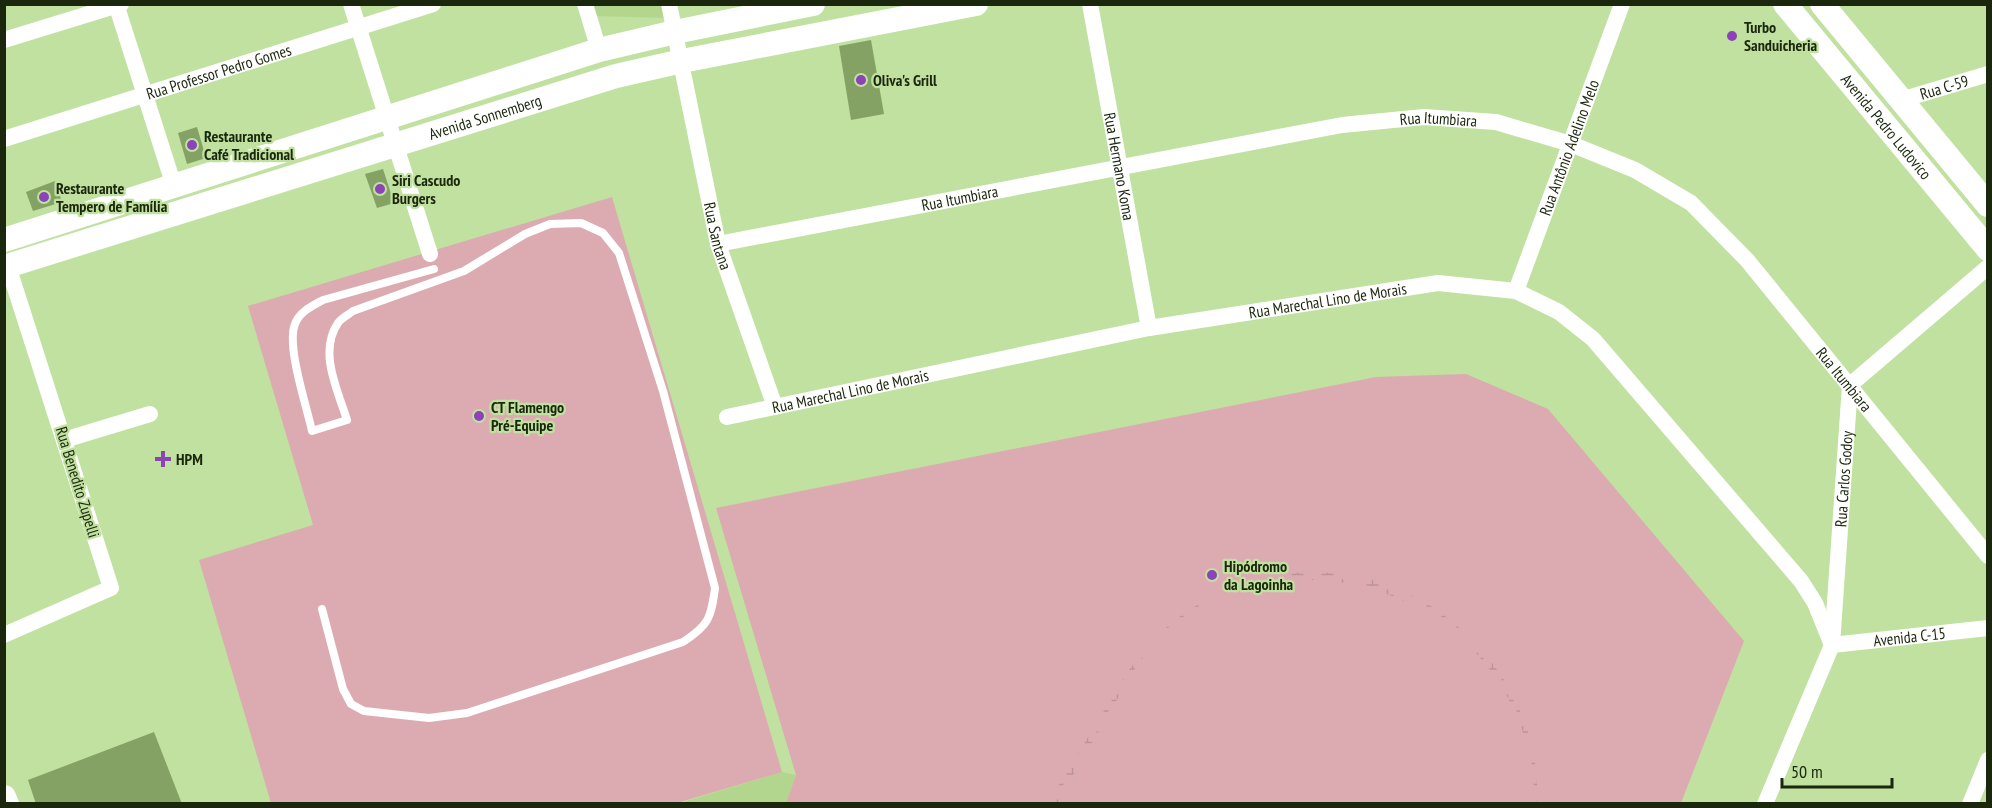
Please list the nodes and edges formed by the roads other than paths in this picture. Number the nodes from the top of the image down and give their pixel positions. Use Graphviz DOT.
graph roads {
  1 [pos="351,4"];
  2 [pos="433,4"];
  3 [pos="585,4"];
  4 [pos="669,4"];
  5 [pos="813,4"];
  6 [pos="976,4"];
  7 [pos="1090,4"];
  8 [pos="1622,4"];
  9 [pos="1785,4"];
  10 [pos="1822,4"];
  11 [pos="118,5"];
  12 [pos="789,7"];
  13 [pos="358,27"];
  14 [pos="675,32"];
  15 [pos="4,40"];
  16 [pos="599,50"];
  17 [pos="682,60"];
  18 [pos="1988,74"];
  19 [pos="145,96"];
  20 [pos="1901,100"];
  21 [pos="387,118"];
  22 [pos="4,139"];
  23 [pos="1571,144"];
  24 [pos="396,146"];
  25 [pos="1120,167"];
  26 [pos="174,186"];
  27 [pos="1988,205"];
  28 [pos="4,240"];
  29 [pos="718,243"];
  30 [pos="1988,249"];
  31 [pos="432,261"];
  32 [pos="6,266"];
  33 [pos="1988,267"];
  34 [pos="438,281"];
  35 [pos="1516,291"];
  36 [pos="1149,328"];
  37 [pos="1850,385"];
  38 [pos="775,406"];
  39 [pos="150,414"];
  40 [pos="727,417"];
  41 [pos="64,440"];
  42 [pos="1988,556"];
  43 [pos="1806,590"];
  44 [pos="1836,592"];
  45 [pos="322,609"];
  46 [pos="1988,628"];
  47 [pos="4,634"];
  48 [pos="1832,645"];
  49 [pos="1988,760"];
  50 [pos="4,797"];
  51 [pos="7,804"];
  52 [pos="1765,804"];
  53 [pos="1970,804"];
  1 -- 13 [label="street"];
  2 -- 13 [label="street, Rua Professor Pedro Gomes"];
  3 -- 16 [label="street"];
  4 -- 14 [label="street, Rua Santana"];
  5 -- 12 [label="street, Avenida Sonnemberg"];
  6 -- 17 [label="street, Avenida Sonnemberg"];
  7 -- 25 [label="street, Rua Hermano Koma"];
  8 -- 23 [label="street, Rua Antônio Adelino Melo"];
  9 -- 30 [label="street, Avenida Pedro Ludovico"];
  10 -- 20 [label="street, Avenida Pedro Ludovico"];
  11 -- 15 [label="street"];
  11 -- 19 [label="street"];
  12 -- 14 [label="street, Avenida Sonnemberg"];
  13 -- 19 [label="street, Rua Professor Pedro Gomes"];
  13 -- 21 [label="street"];
  14 -- 16 [label="street, Avenida Sonnemberg"];
  14 -- 17 [label="street, Rua Santana"];
  16 -- 21 [label="street, Avenida Sonnemberg"];
  17 -- 24 [label="street, Avenida Sonnemberg"];
  17 -- 29 [label="street, Rua Santana"];
  18 -- 20 [label="street, Rua C-59"];
  19 -- 22 [label="street, Rua Professor Pedro Gomes"];
  19 -- 26 [label="street"];
  20 -- 27 [label="street, Avenida Pedro Ludovico"];
  21 -- 24 [label="street"];
  21 -- 26 [label="street, Avenida Sonnemberg"];
  23 -- 25 [label="street, Rua Itumbiara"];
  23 -- 35 [label="street, Rua Antônio Adelino Melo"];
  23 -- 37 [label="street, Rua Itumbiara"];
  24 -- 31 [label="street"];
  24 -- 32 [label="street, Avenida Sonnemberg"];
  25 -- 29 [label="street, Rua Itumbiara"];
  25 -- 36 [label="street, Rua Hermano Koma"];
  26 -- 28 [label="street, Avenida Sonnemberg"];
  29 -- 38 [label="street, Rua Santana"];
  31 -- 34 [label="lane"];
  31 -- 34 [label="lane"];
  32 -- 41 [label="street, Rua Benedito Zupelli"];
  33 -- 37 [label="street"];
  34 -- 45 [label="lane"];
  35 -- 36 [label="street, Rua Marechal Lino de Morais"];
  35 -- 43 [label="street, Rua Marechal Lino de Morais"];
  36 -- 38 [label="street, Rua Marechal Lino de Morais"];
  37 -- 42 [label="street, Rua Itumbiara"];
  37 -- 44 [label="street, Rua Carlos Godoy"];
  38 -- 40 [label="street, Rua Marechal Lino de Morais"];
  39 -- 41 [label="street"];
  41 -- 47 [label="street, Rua Benedito Zupelli"];
  43 -- 44 [label="street"];
  43 -- 48 [label="street, Rua Marechal Lino de Morais"];
  44 -- 48 [label="street, Rua Carlos Godoy"];
  46 -- 48 [label="street, Avenida C-15"];
  48 -- 52 [label="street"];
  49 -- 53 [label="street"];
  50 -- 51 [label="street"];
}
